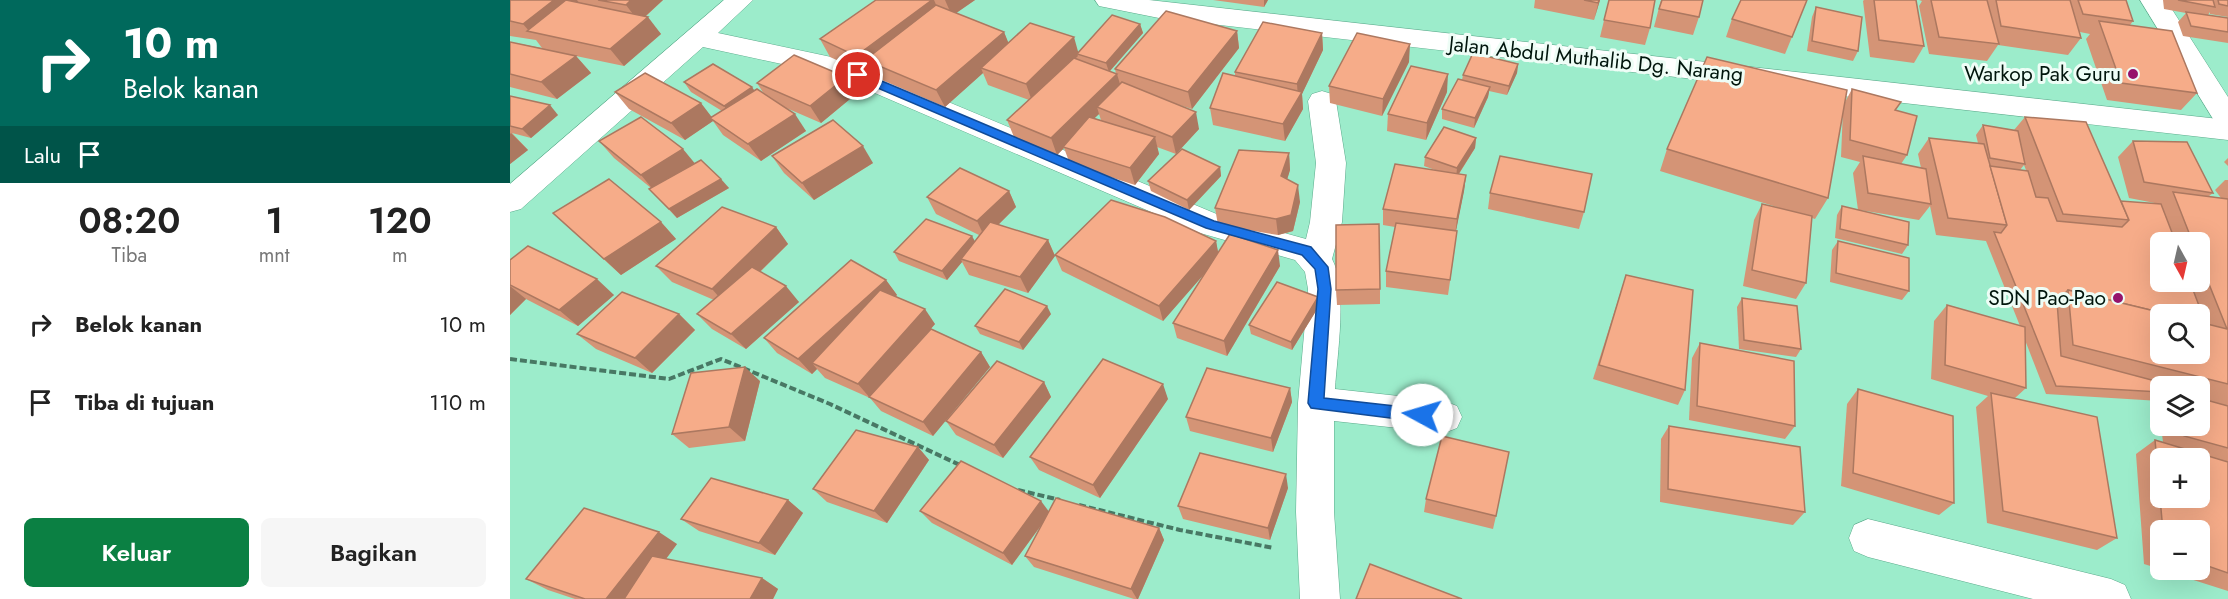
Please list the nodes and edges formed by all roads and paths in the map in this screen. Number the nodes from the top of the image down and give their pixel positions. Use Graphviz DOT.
graph roads {
  1 [pos="740,0"];
  2 [pos="1108,0"];
  3 [pos="2153,0"];
  4 [pos="696,37"];
  5 [pos="1322,101"];
  6 [pos="2228,120"];
  7 [pos="2228,130"];
  8 [pos="510,201"];
  9 [pos="1316,260"];
  10 [pos="510,359"];
  11 [pos="1316,403"];
  12 [pos="1444,417"];
  13 [pos="965,467"];
  14 [pos="1006,487"];
  15 [pos="1064,501"];
  16 [pos="1076,504"];
  17 [pos="1868,538"];
  18 [pos="1319,557"];
  19 [pos="1320,599"];
  20 [pos="2111,599"];
  1 -- 4 [label="street"];
  2 -- 7 [label="street, Jalan Abdul Muthalib Dg. Narang"];
  3 -- 6 [label="street"];
  4 -- 8 [label="street"];
  4 -- 9 [label="street"];
  5 -- 9 [label="street"];
  9 -- 11 [label="street"];
  10 -- 13 [label="path"];
  11 -- 12 [label="street"];
  11 -- 18 [label="street"];
  14 -- 15 [label="path"];
  16 -- 18 [label="path"];
  17 -- 20 [label="street"];
  18 -- 19 [label="street"];
}
